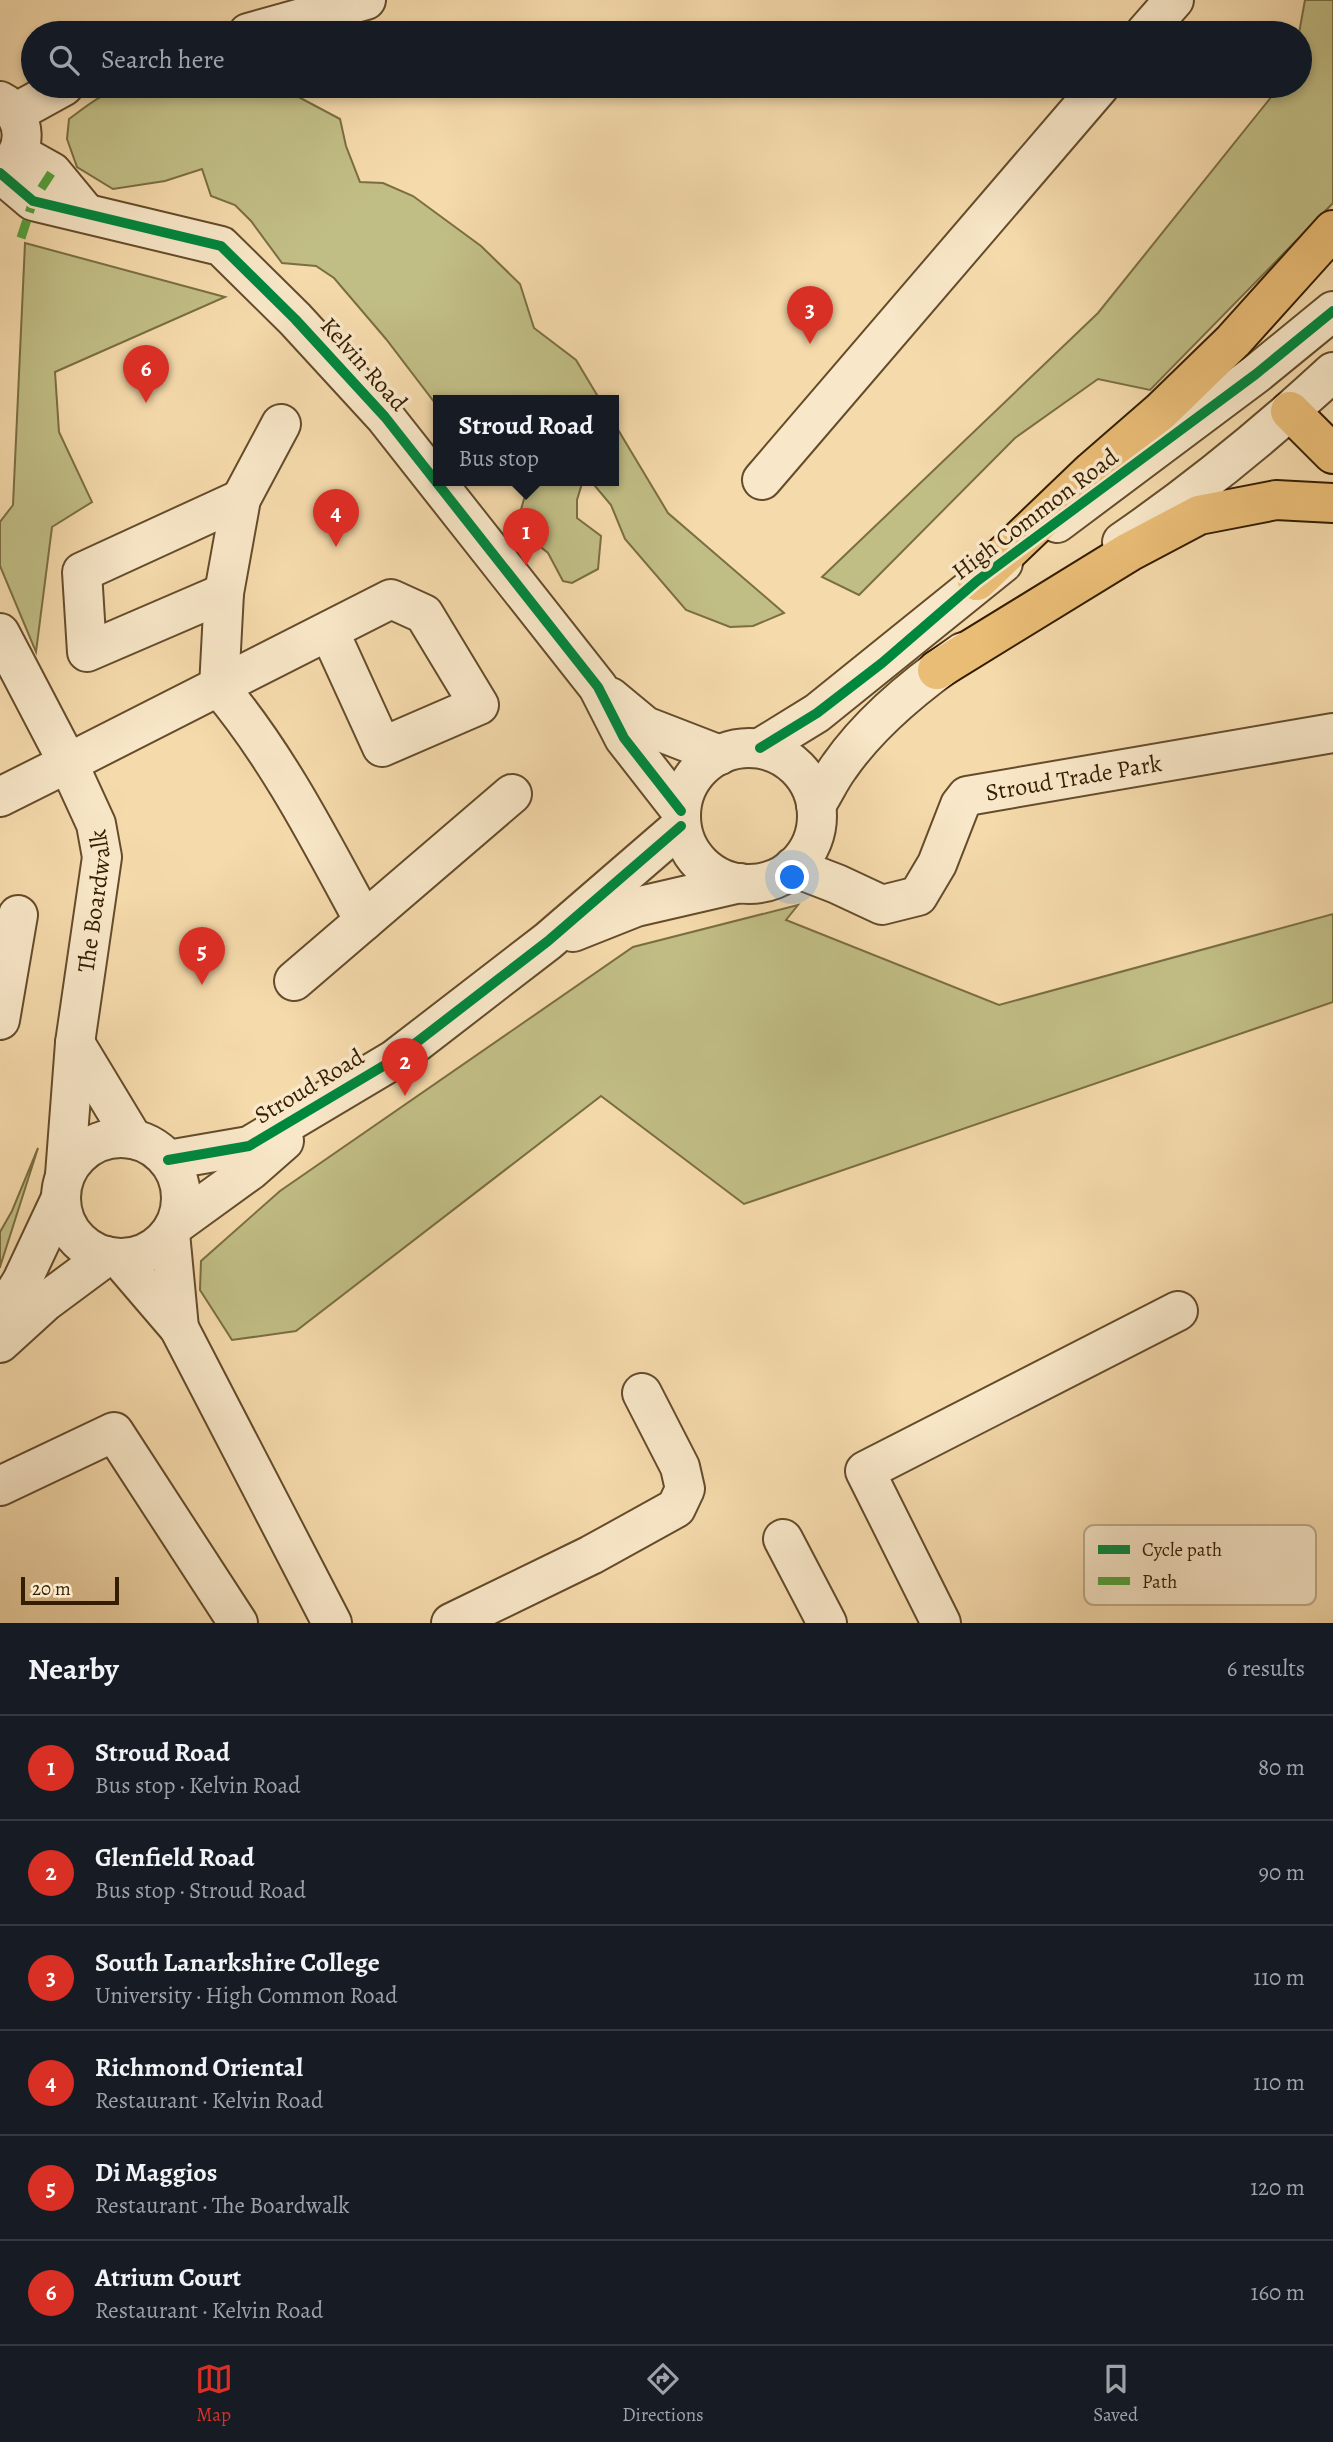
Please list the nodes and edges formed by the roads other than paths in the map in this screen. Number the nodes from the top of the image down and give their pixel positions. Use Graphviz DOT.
graph roads {
  1 [pos="366,0"];
  2 [pos="1174,0"];
  3 [pos="291,21"];
  4 [pos="1156,21"];
  5 [pos="32,98"];
  6 [pos="1090,98"];
  7 [pos="8,107"];
  8 [pos="6,165"];
  9 [pos="1333,230"];
  10 [pos="1333,311"];
  11 [pos="1333,372"];
  12 [pos="1256,374"];
  13 [pos="1290,411"];
  14 [pos="281,424"];
  15 [pos="1333,454"];
  16 [pos="433,478"];
  17 [pos="762,480"];
  18 [pos="439,486"];
  19 [pos="241,499"];
  20 [pos="1333,503"];
  21 [pos="978,582"];
  22 [pos="224,593"];
  23 [pos="329,631"];
  24 [pos="0,633"];
  25 [pos="937,670"];
  26 [pos="219,687"];
  27 [pos="598,687"];
  28 [pos="1333,733"];
  29 [pos="760,748"];
  30 [pos="720,754"];
  31 [pos="68,763"];
  32 [pos="512,794"];
  33 [pos="0,797"];
  34 [pos="816,805"];
  35 [pos="681,818"];
  36 [pos="802,856"];
  37 [pos="740,883"];
  38 [pos="18,915"];
  39 [pos="363,921"];
  40 [pos="548,941"];
  41 [pos="294,981"];
  42 [pos="0,1020"];
  43 [pos="75,1042"];
  44 [pos="336,1096"];
  45 [pos="133,1139"];
  46 [pos="168,1160"];
  47 [pos="63,1186"];
  48 [pos="172,1229"];
  49 [pos="113,1257"];
  50 [pos="1178,1311"];
  51 [pos="0,1317"];
  52 [pos="179,1328"];
  53 [pos="0,1343"];
  54 [pos="642,1393"];
  55 [pos="0,1486"];
  56 [pos="783,1539"];
  57 [pos="238,1623"];
  58 [pos="332,1623"];
  59 [pos="451,1623"];
  60 [pos="827,1623"];
  61 [pos="941,1623"];
  1 -- 3 [label="street"];
  2 -- 4 [label="street"];
  5 -- 7 [label="street"];
  6 -- 17 [label="street"];
  7 -- 8 [label="street, Kelvin Road"];
  8 -- 16 [label="street, Kelvin Road"];
  9 -- 21 [label="main road"];
  10 -- 12 [label="street, High Common Road"];
  11 -- 13 [label="street"];
  12 -- 13 [label="street"];
  12 -- 21 [label="street, High Common Road"];
  13 -- 15 [label="main road"];
  13 -- 25 [label="street"];
  14 -- 19 [label="street"];
  18 -- 27 [label="street, Kelvin Road"];
  19 -- 22 [label="street"];
  19 -- 22 [label="street"];
  20 -- 25 [label="main road"];
  21 -- 29 [label="street, High Common Road"];
  22 -- 26 [label="street"];
  23 -- 26 [label="street"];
  24 -- 31 [label="street, The Boardwalk"];
  25 -- 34 [label="street"];
  26 -- 31 [label="street"];
  26 -- 39 [label="street"];
  27 -- 30 [label="street, Kelvin Road"];
  27 -- 35 [label="street, Kelvin Road"];
  28 -- 36 [label="street, Stroud Trade Park"];
  29 -- 30 [label="street"];
  29 -- 34 [label="street"];
  30 -- 35 [label="street"];
  31 -- 33 [label="street"];
  31 -- 43 [label="street, The Boardwalk"];
  32 -- 39 [label="street"];
  34 -- 36 [label="street"];
  35 -- 37 [label="street"];
  35 -- 40 [label="street, Stroud Road"];
  36 -- 37 [label="street"];
  37 -- 40 [label="street, Stroud Road"];
  38 -- 42 [label="street"];
  39 -- 41 [label="street"];
  40 -- 44 [label="street, Stroud Road"];
  43 -- 45 [label="street"];
  43 -- 47 [label="street, The Boardwalk"];
  44 -- 46 [label="street, Stroud Road"];
  44 -- 48 [label="street, Stroud Road"];
  45 -- 46 [label="street"];
  45 -- 47 [label="street"];
  46 -- 48 [label="street"];
  47 -- 49 [label="street"];
  47 -- 51 [label="street"];
  48 -- 49 [label="street"];
  48 -- 52 [label="street"];
  49 -- 52 [label="street"];
  49 -- 53 [label="street"];
  50 -- 61 [label="street"];
  52 -- 58 [label="street"];
  54 -- 59 [label="street"];
  55 -- 57 [label="street"];
  56 -- 60 [label="street"];
}
